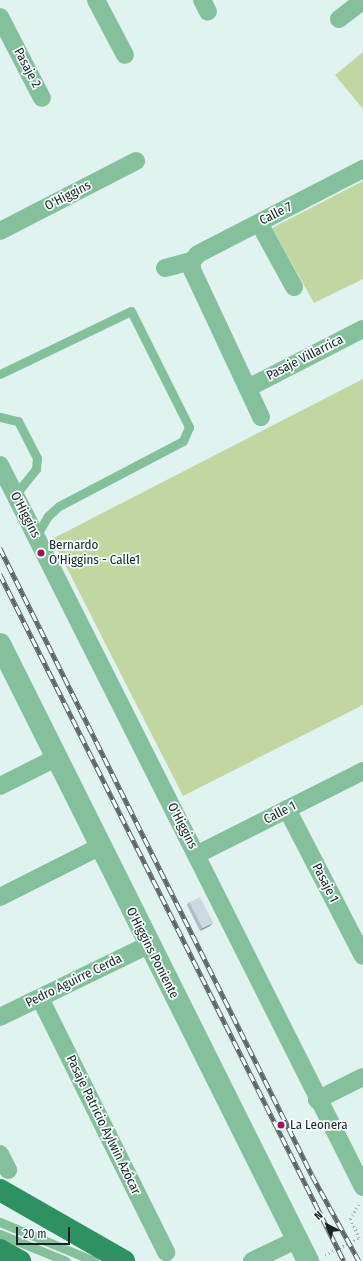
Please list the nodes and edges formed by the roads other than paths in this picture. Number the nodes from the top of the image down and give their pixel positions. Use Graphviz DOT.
graph roads {
  1 [pos="96,0"];
  2 [pos="363,0"];
  3 [pos="0,17"];
  4 [pos="339,19"];
  5 [pos="125,55"];
  6 [pos="42,98"];
  7 [pos="136,161"];
  8 [pos="363,169"];
  9 [pos="260,223"];
  10 [pos="0,231"];
  11 [pos="192,261"];
  12 [pos="165,268"];
  13 [pos="294,287"];
  14 [pos="363,329"];
  15 [pos="0,374"];
  16 [pos="248,388"];
  17 [pos="0,417"];
  18 [pos="261,417"];
  19 [pos="0,465"];
  20 [pos="15,495"];
  21 [pos="36,536"];
  22 [pos="0,644"];
  23 [pos="6,671"];
  24 [pos="56,758"];
  25 [pos="363,772"];
  26 [pos="0,786"];
  27 [pos="287,810"];
  28 [pos="99,847"];
  29 [pos="196,855"];
  30 [pos="0,897"];
  31 [pos="148,945"];
  32 [pos="363,956"];
  33 [pos="40,998"];
  34 [pos="0,1018"];
  35 [pos="363,1077"];
  36 [pos="317,1100"];
  37 [pos="0,1154"];
  38 [pos="4,1180"];
  39 [pos="363,1188"];
  40 [pos="0,1222"];
  41 [pos="0,1234"];
  42 [pos="296,1240"];
  43 [pos="0,1250"];
  44 [pos="166,1252"];
  45 [pos="314,1260"];
  46 [pos="20,1261"];
  47 [pos="66,1261"];
  48 [pos="94,1261"];
  49 [pos="124,1261"];
  50 [pos="252,1261"];
  1 -- 5 [label="street"];
  2 -- 4 [label="street"];
  3 -- 6 [label="street, Pasaje 2"];
  7 -- 10 [label="street, O'Higgins"];
  8 -- 9 [label="street, Calle 7"];
  9 -- 11 [label="street, Calle 7"];
  9 -- 13 [label="street"];
  11 -- 12 [label="street, Calle 7"];
  11 -- 16 [label="street"];
  14 -- 16 [label="street, Pasaje Villarrica"];
  15 -- 21 [label="lane"];
  16 -- 18 [label="street"];
  17 -- 20 [label="lane"];
  19 -- 20 [label="street, O'Higgins"];
  20 -- 21 [label="street, O'Higgins"];
  21 -- 29 [label="street, O'Higgins"];
  22 -- 23 [label="street, O'Higgins Poniente"];
  23 -- 24 [label="street, O'Higgins Poniente"];
  24 -- 26 [label="street"];
  24 -- 28 [label="street, O'Higgins Poniente"];
  25 -- 27 [label="street, Calle 1"];
  27 -- 29 [label="street, Calle 1"];
  27 -- 32 [label="street, Pasaje 1"];
  28 -- 30 [label="street"];
  28 -- 31 [label="street, O'Higgins Poniente"];
  29 -- 36 [label="street, O'Higgins"];
  31 -- 33 [label="street, Pedro Aguirre Cerda"];
  31 -- 42 [label="street, O'Higgins Poniente"];
  33 -- 34 [label="street, Pedro Aguirre Cerda"];
  33 -- 44 [label="street, Pasaje Patricio Aylwin Azócar"];
  35 -- 36 [label="street"];
  36 -- 39 [label="street, O'Higgins"];
  37 -- 38 [label="street"];
  38 -- 49 [label="main road"];
  40 -- 48 [label="lane"];
  41 -- 47 [label="lane"];
  42 -- 45 [label="street, O'Higgins Poniente"];
  42 -- 50 [label="street"];
  43 -- 46 [label="main road"];
}
